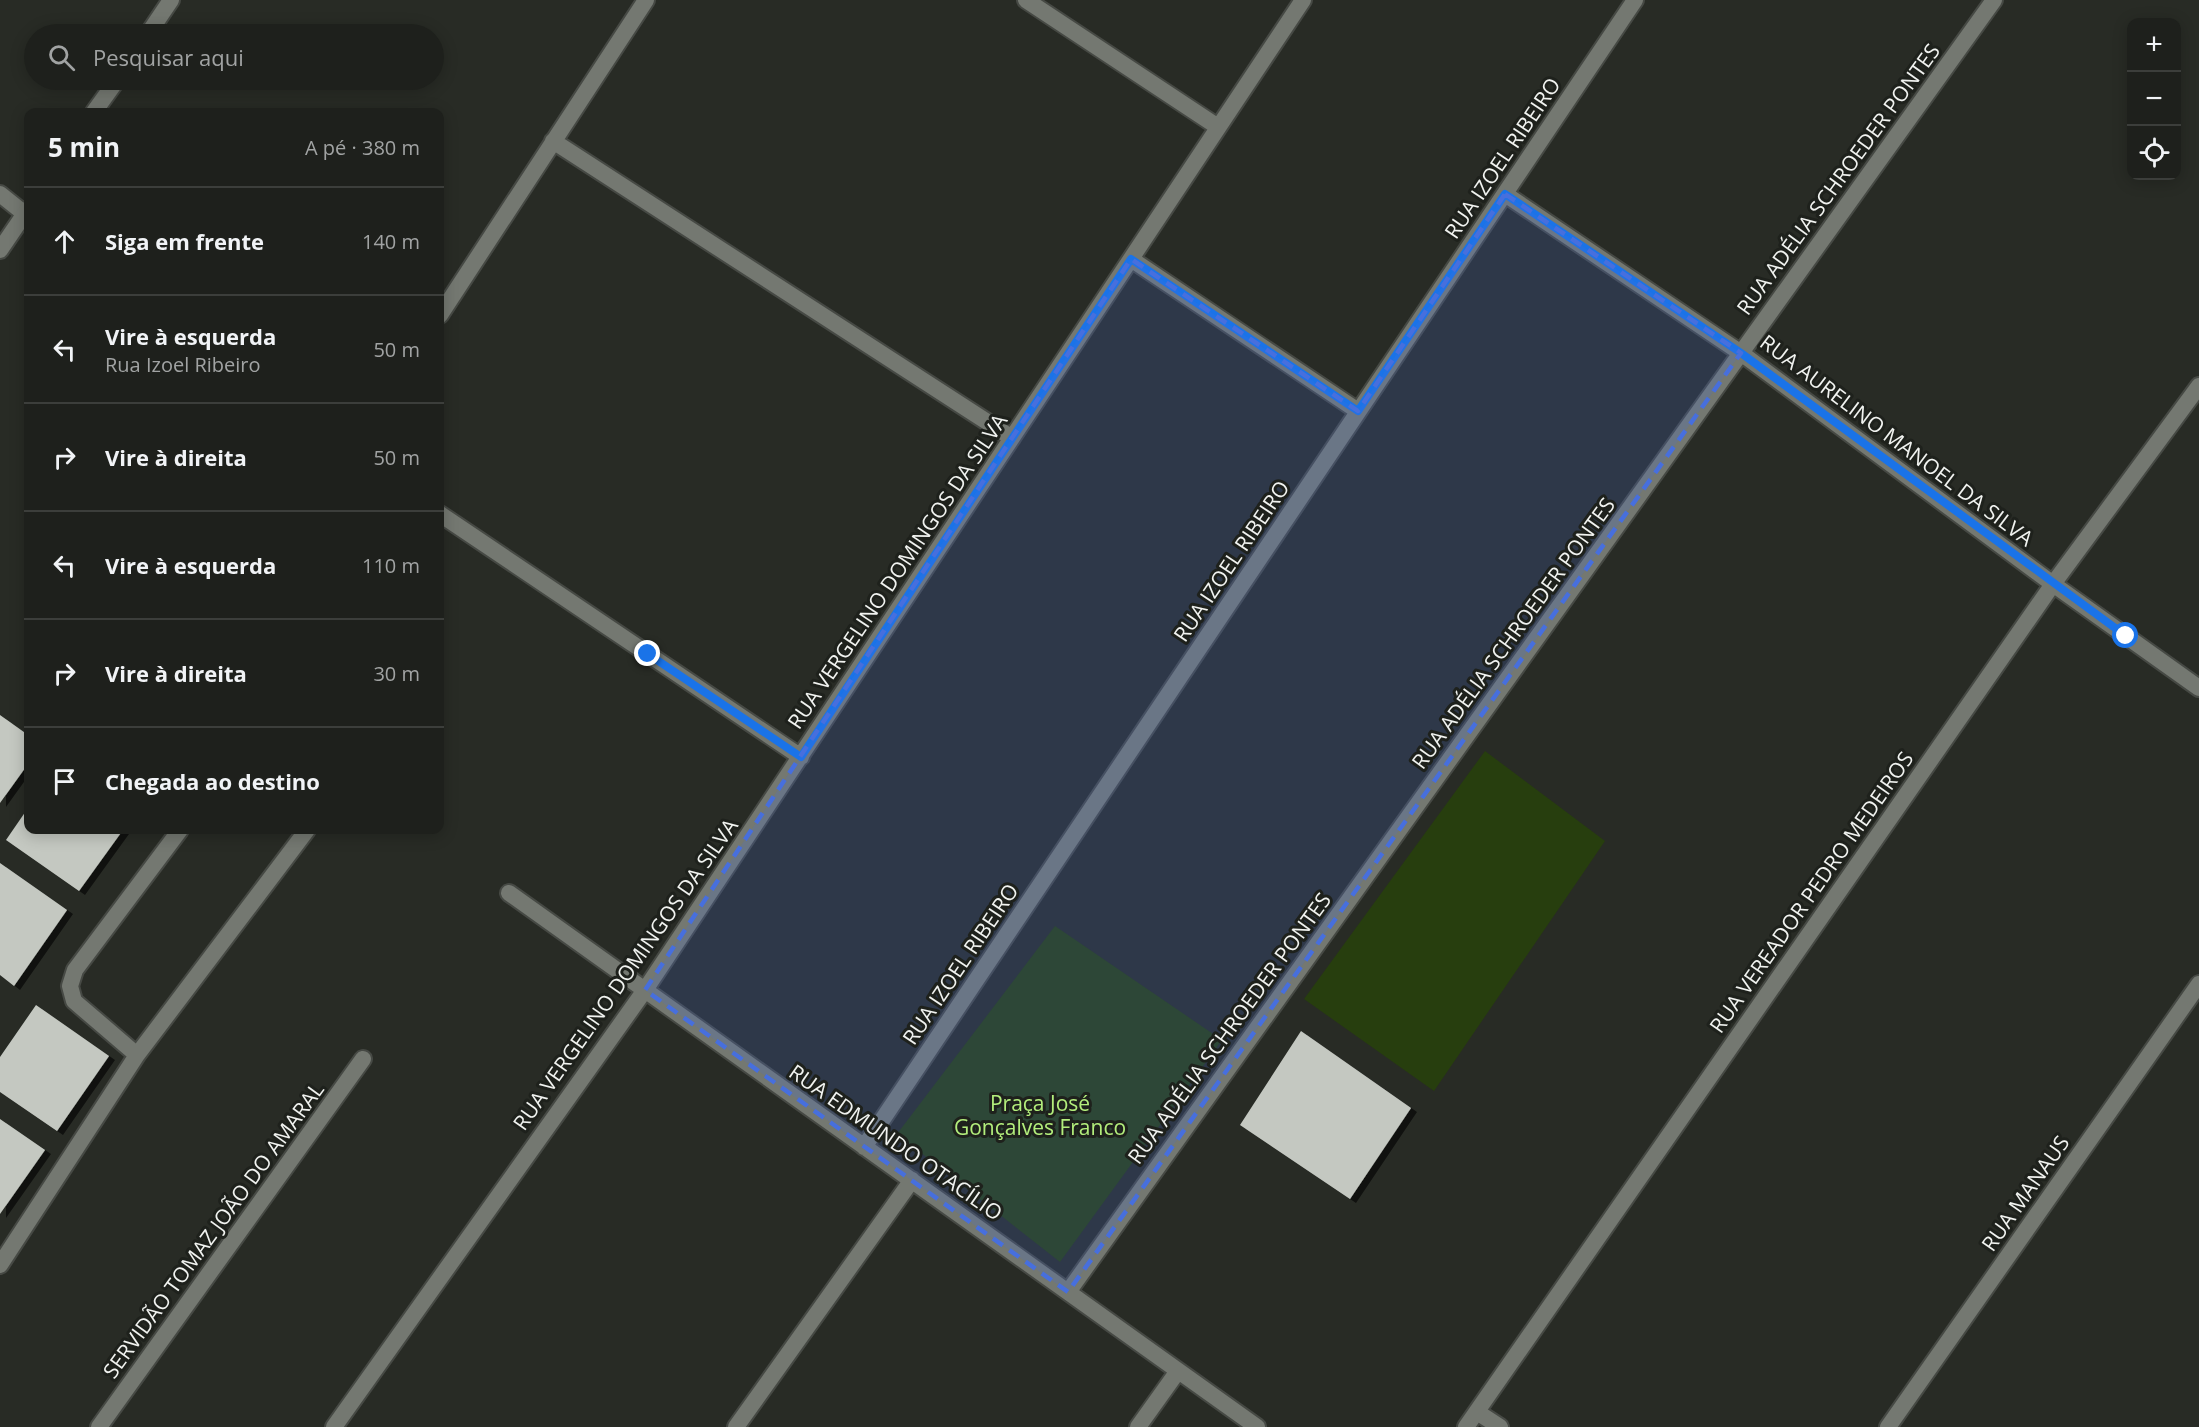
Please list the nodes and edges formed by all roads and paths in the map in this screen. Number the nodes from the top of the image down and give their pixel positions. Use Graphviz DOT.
graph roads {
  1 [pos="171,0"];
  2 [pos="646,0"];
  3 [pos="1026,0"];
  4 [pos="1303,0"];
  5 [pos="1635,0"];
  6 [pos="1994,0"];
  7 [pos="155,24"];
  8 [pos="110,90"];
  9 [pos="97,108"];
  10 [pos="1218,127"];
  11 [pos="553,141"];
  12 [pos="0,194"];
  13 [pos="1505,194"];
  14 [pos="24,209"];
  15 [pos="24,215"];
  16 [pos="0,250"];
  17 [pos="1131,259"];
  18 [pos="444,309"];
  19 [pos="1741,353"];
  20 [pos="2199,386"];
  21 [pos="1358,411"];
  22 [pos="1012,438"];
  23 [pos="444,517"];
  24 [pos="2053,584"];
  25 [pos="2199,688"];
  26 [pos="801,757"];
  27 [pos="177,834"];
  28 [pos="303,834"];
  29 [pos="509,893"];
  30 [pos="2199,984"];
  31 [pos="645,990"];
  32 [pos="137,1055"];
  33 [pos="363,1059"];
  34 [pos="864,1147"];
  35 [pos="912,1180"];
  36 [pos="0,1264"];
  37 [pos="1068,1292"];
  38 [pos="1178,1371"];
  39 [pos="1477,1412"];
  40 [pos="99,1427"];
  41 [pos="334,1427"];
  42 [pos="736,1427"];
  43 [pos="1138,1427"];
  44 [pos="1257,1427"];
  45 [pos="1466,1427"];
  46 [pos="1500,1427"];
  47 [pos="1888,1427"];
  1 -- 7 [label="street"];
  2 -- 11 [label="street"];
  3 -- 10 [label="street"];
  4 -- 10 [label="street, RUA VERGELINO DOMINGOS DA SILVA"];
  5 -- 13 [label="street, RUA IZOEL RIBEIRO"];
  6 -- 19 [label="street, RUA ADÉLIA SCHROEDER PONTES"];
  8 -- 9 [label="street"];
  10 -- 17 [label="street, RUA VERGELINO DOMINGOS DA SILVA"];
  11 -- 18 [label="street"];
  11 -- 22 [label="street"];
  12 -- 14 [label="street"];
  13 -- 19 [label="street, RUA AURELINO MANOEL DA SILVA"];
  13 -- 21 [label="street, RUA IZOEL RIBEIRO"];
  15 -- 16 [label="street"];
  17 -- 21 [label="street"];
  17 -- 22 [label="street, RUA VERGELINO DOMINGOS DA SILVA"];
  19 -- 24 [label="street, RUA AURELINO MANOEL DA SILVA"];
  19 -- 37 [label="street, RUA ADÉLIA SCHROEDER PONTES"];
  20 -- 24 [label="street, RUA VEREADOR PEDRO MEDEIROS"];
  21 -- 34 [label="street, RUA IZOEL RIBEIRO"];
  22 -- 26 [label="street, RUA VERGELINO DOMINGOS DA SILVA"];
  23 -- 26 [label="street"];
  24 -- 25 [label="street, RUA AURELINO MANOEL DA SILVA"];
  24 -- 39 [label="street, RUA VEREADOR PEDRO MEDEIROS"];
  26 -- 31 [label="street, RUA VERGELINO DOMINGOS DA SILVA"];
  27 -- 32 [label="street"];
  28 -- 32 [label="street"];
  29 -- 31 [label="street, RUA EDMUNDO OTACÍLIO"];
  30 -- 47 [label="street, RUA MANAUS"];
  31 -- 34 [label="street, RUA EDMUNDO OTACÍLIO"];
  31 -- 41 [label="street, RUA VERGELINO DOMINGOS DA SILVA"];
  32 -- 36 [label="street"];
  33 -- 40 [label="street, SERVIDÃO TOMAZ JOÃO DO AMARAL"];
  34 -- 35 [label="street, RUA EDMUNDO OTACÍLIO"];
  35 -- 37 [label="street, RUA EDMUNDO OTACÍLIO"];
  35 -- 42 [label="street"];
  37 -- 38 [label="street, RUA EDMUNDO OTACÍLIO"];
  38 -- 43 [label="street"];
  38 -- 44 [label="street, RUA EDMUNDO OTACÍLIO"];
  39 -- 45 [label="street, RUA VEREADOR PEDRO MEDEIROS"];
  39 -- 46 [label="street"];
}
